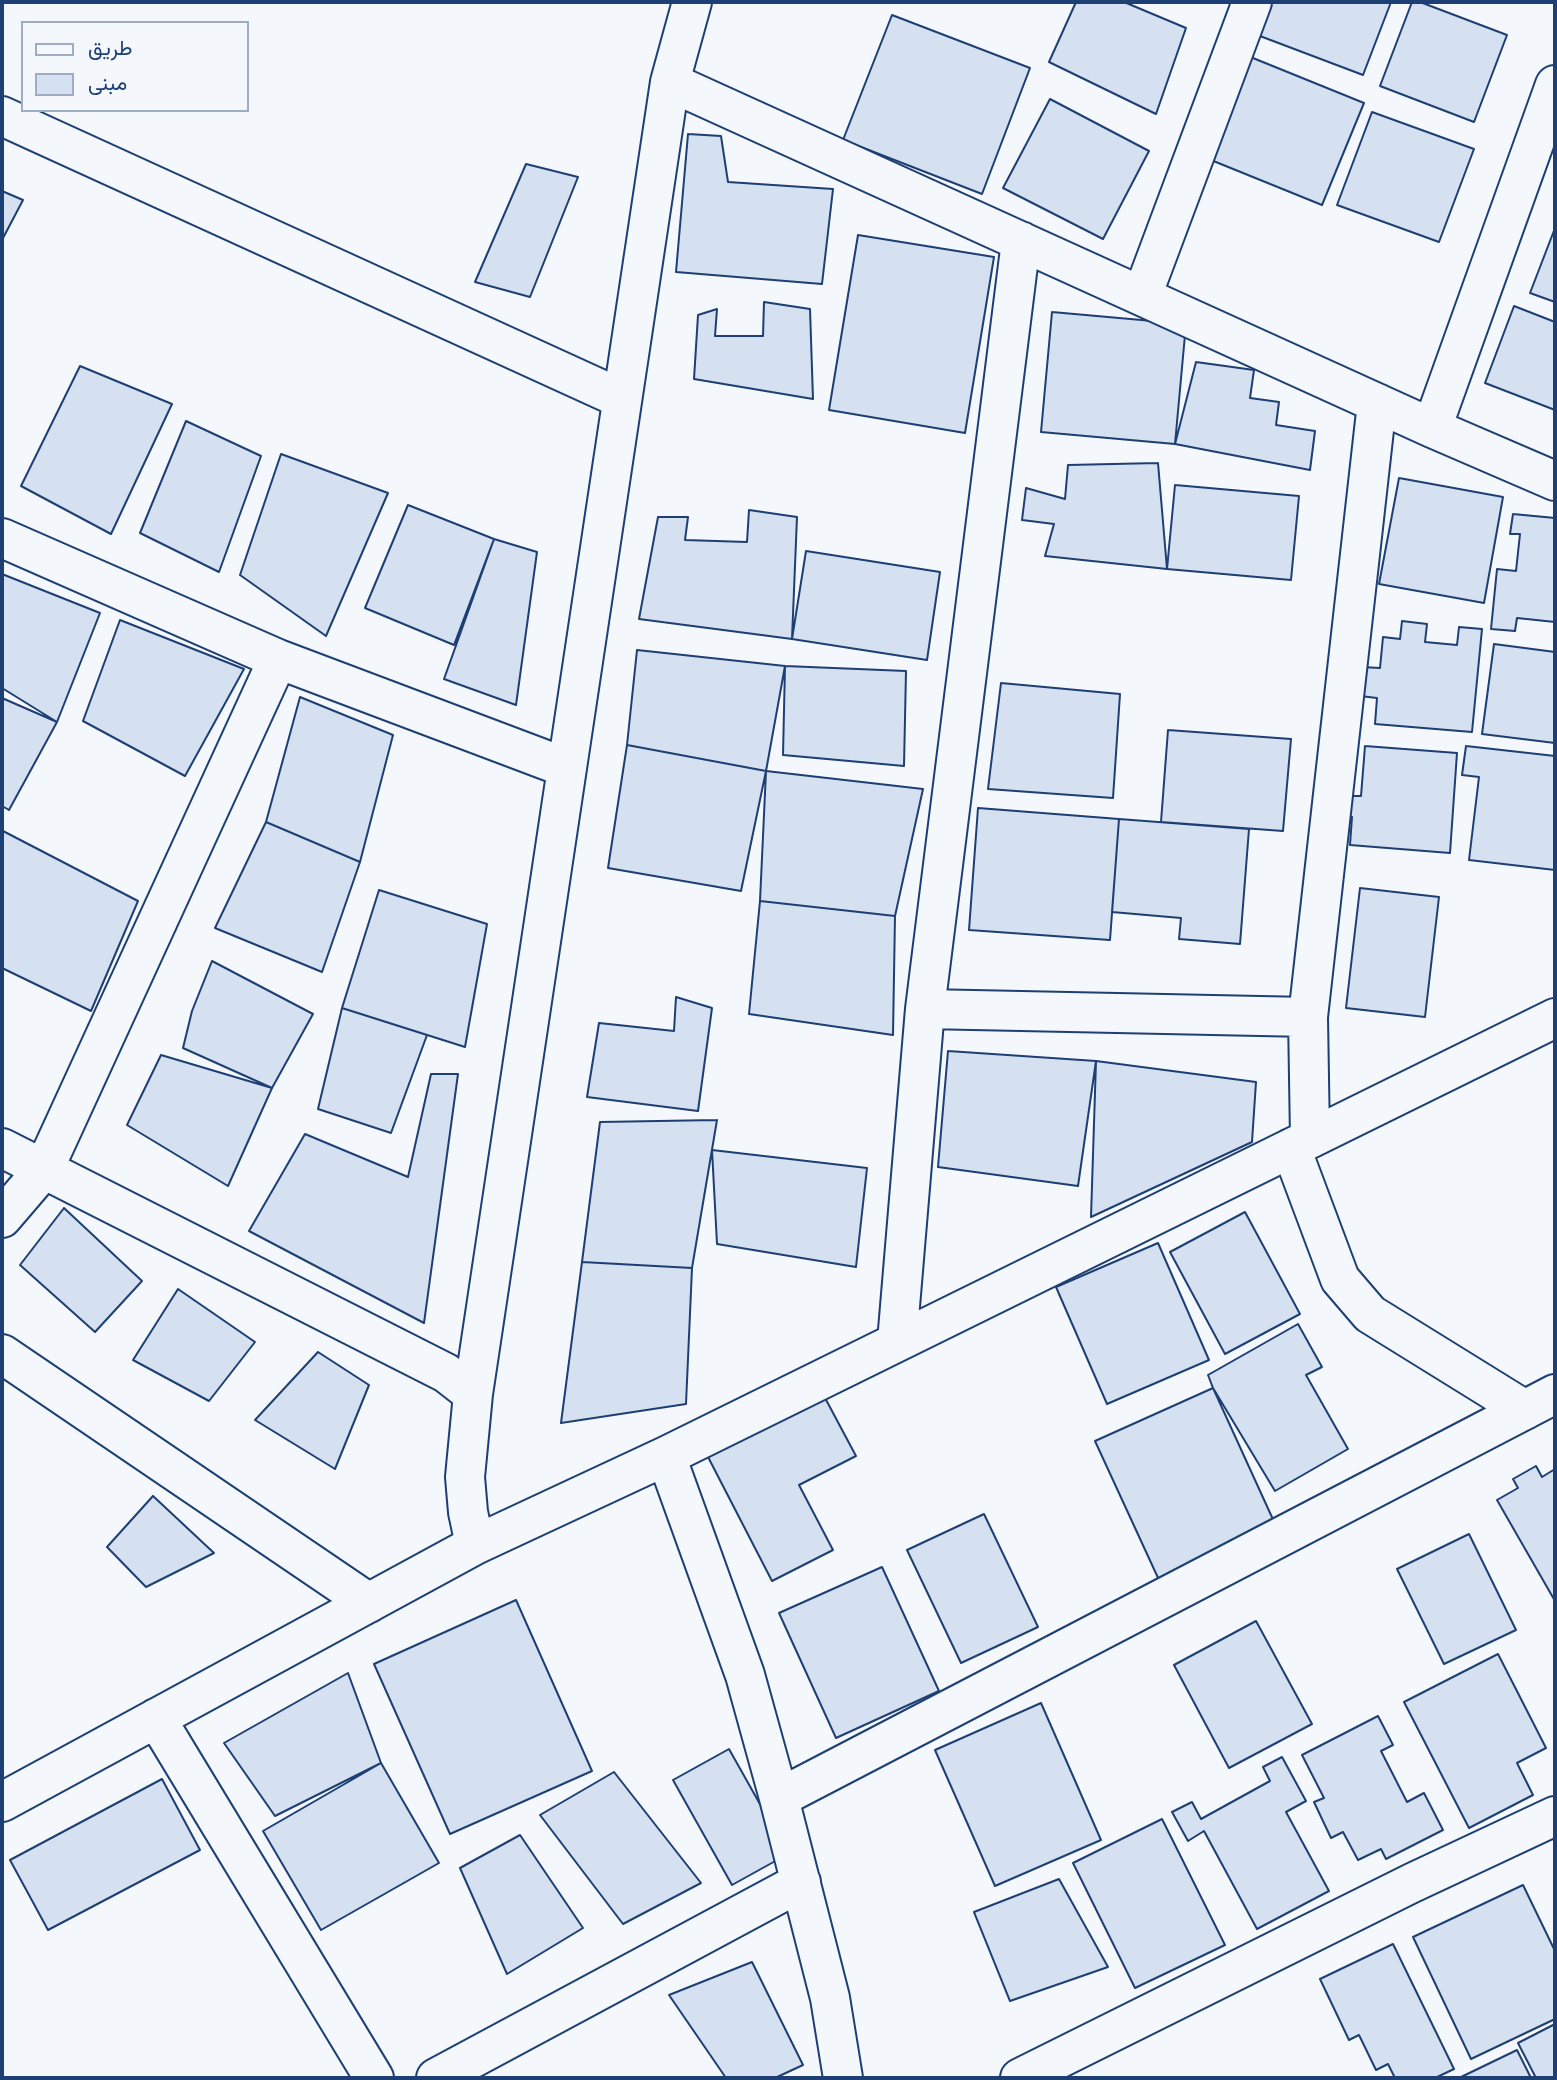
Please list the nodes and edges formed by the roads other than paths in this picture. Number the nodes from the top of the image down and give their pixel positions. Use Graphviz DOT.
graph roads {
  1 [pos="692,2"];
  2 [pos="1252,2"];
  3 [pos="670,82"];
  4 [pos="1555,85"];
  5 [pos="2,116"];
  6 [pos="1021,241"];
  7 [pos="1142,296"];
  8 [pos="622,399"];
  9 [pos="1377,403"];
  10 [pos="1432,428"];
  11 [pos="1555,481"];
  12 [pos="2,538"];
  13 [pos="278,659"];
  14 [pos="567,768"];
  15 [pos="925,1009"];
  16 [pos="1308,1017"];
  17 [pos="1555,1018"];
  18 [pos="1301,1143"];
  19 [pos="2,1148"];
  20 [pos="44,1169"];
  21 [pos="2,1218"];
  22 [pos="897,1342"];
  23 [pos="2,1354"];
  24 [pos="472,1394"];
  25 [pos="1540,1402"];
  26 [pos="666,1456"];
  27 [pos="475,1545"];
  28 [pos="369,1603"];
  29 [pos="156,1718"];
  30 [pos="779,1798"];
  31 [pos="2,1802"];
  32 [pos="1555,1816"];
  33 [pos="800,1882"];
  34 [pos="374,2078"];
  35 [pos="436,2078"];
  36 [pos="843,2078"];
  37 [pos="1020,2078"];
  1 -- 3 [label="street"];
  2 -- 7 [label="street"];
  3 -- 6 [label="street"];
  3 -- 8 [label="street"];
  4 -- 10 [label="street"];
  5 -- 8 [label="street"];
  6 -- 7 [label="street"];
  6 -- 15 [label="street"];
  7 -- 9 [label="street"];
  8 -- 14 [label="street"];
  9 -- 10 [label="street"];
  9 -- 16 [label="street"];
  10 -- 11 [label="street"];
  12 -- 13 [label="street"];
  13 -- 14 [label="street"];
  13 -- 20 [label="street"];
  14 -- 24 [label="street"];
  15 -- 16 [label="street"];
  15 -- 22 [label="street"];
  16 -- 18 [label="street"];
  17 -- 18 [label="street"];
  18 -- 22 [label="street"];
  18 -- 25 [label="street"];
  19 -- 20 [label="street"];
  20 -- 21 [label="street"];
  20 -- 24 [label="street"];
  22 -- 26 [label="street"];
  23 -- 28 [label="street"];
  24 -- 27 [label="street"];
  25 -- 30 [label="street"];
  26 -- 27 [label="street"];
  26 -- 30 [label="street"];
  27 -- 28 [label="street"];
  28 -- 29 [label="street"];
  29 -- 31 [label="street"];
  29 -- 34 [label="street"];
  30 -- 33 [label="street"];
  32 -- 37 [label="street"];
  33 -- 35 [label="street"];
  33 -- 36 [label="street"];
}
